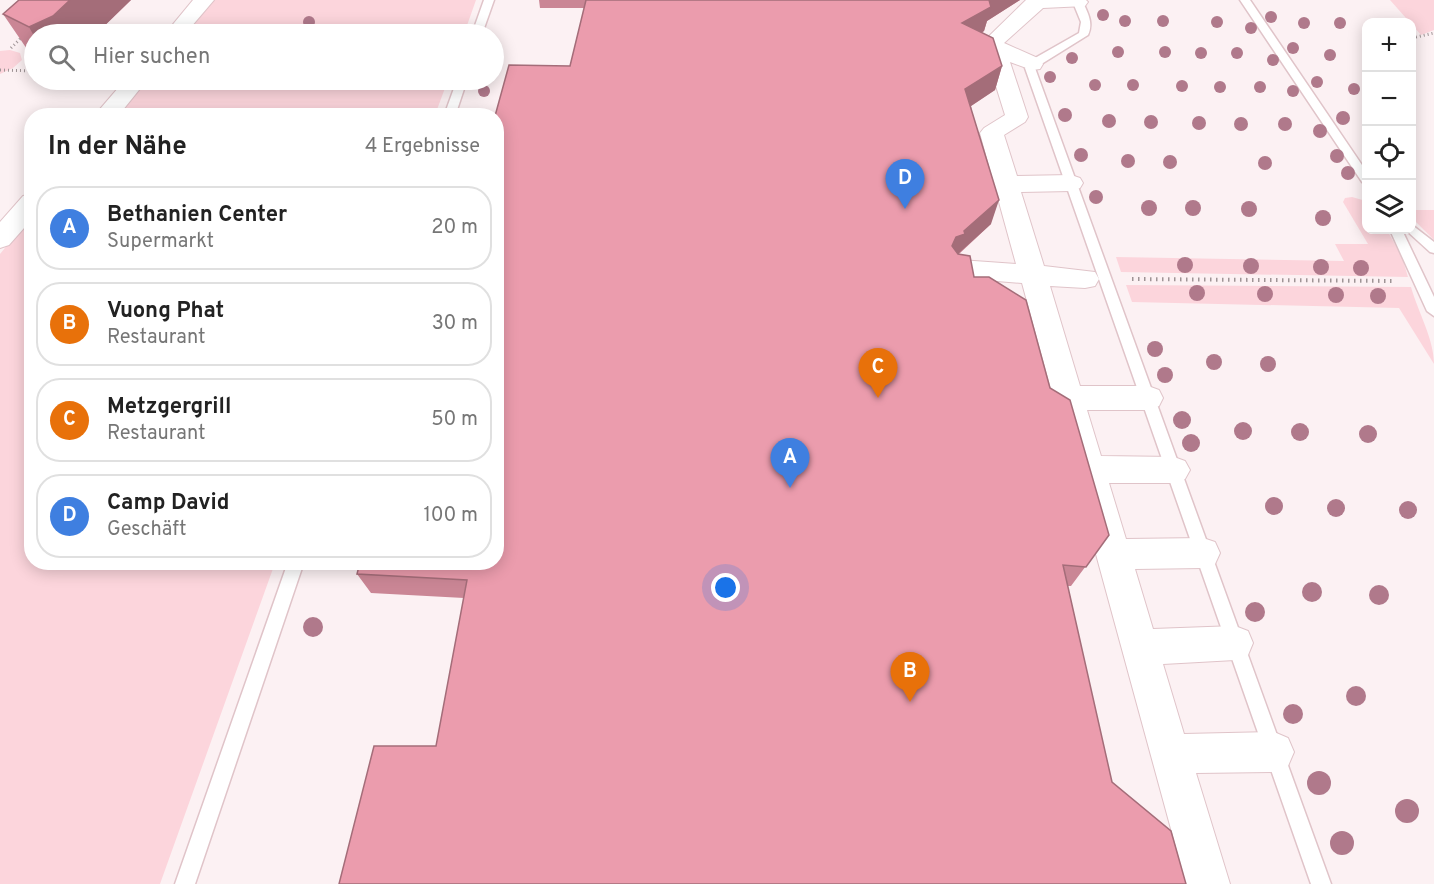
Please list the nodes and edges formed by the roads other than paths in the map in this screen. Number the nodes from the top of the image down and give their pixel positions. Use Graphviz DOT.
graph roads {
  1 [pos="204,0"];
  2 [pos="489,0"];
  3 [pos="1245,0"];
  4 [pos="1036,1"];
  5 [pos="1077,1"];
  6 [pos="184,24"];
  7 [pos="481,24"];
  8 [pos="985,48"];
  9 [pos="1032,64"];
  10 [pos="127,90"];
  11 [pos="458,90"];
  12 [pos="112,108"];
  13 [pos="452,108"];
  14 [pos="1362,173"];
  15 [pos="1071,183"];
  16 [pos="1007,184"];
  17 [pos="24,211"];
  18 [pos="1416,233"];
  19 [pos="1398,234"];
  20 [pos="0,239"];
  21 [pos="1434,249"];
  22 [pos="960,269"];
  23 [pos="1033,275"];
  24 [pos="1095,279"];
  25 [pos="1434,311"];
  26 [pos="1148,398"];
  27 [pos="1069,399"];
  28 [pos="1090,469"];
  29 [pos="1174,470"];
  30 [pos="1203,553"];
  31 [pos="1114,554"];
  32 [pos="293,570"];
  33 [pos="1235,643"];
  34 [pos="1140,647"];
  35 [pos="1274,752"];
  36 [pos="1171,754"];
  37 [pos="185,884"];
  38 [pos="1208,884"];
  39 [pos="1321,884"];
  1 -- 6 [label="street"];
  2 -- 7 [label="lane"];
  3 -- 14 [label="lane"];
  4 -- 5 [label="street"];
  4 -- 8 [label="street"];
  5 -- 9 [label="lane"];
  8 -- 9 [label="street"];
  8 -- 16 [label="street"];
  9 -- 15 [label="lane"];
  10 -- 12 [label="street"];
  11 -- 13 [label="lane"];
  15 -- 16 [label="street"];
  15 -- 24 [label="lane"];
  16 -- 23 [label="street"];
  17 -- 20 [label="street"];
  18 -- 21 [label="lane"];
  19 -- 25 [label="lane"];
  22 -- 23 [label="street"];
  23 -- 24 [label="street"];
  23 -- 27 [label="street"];
  24 -- 26 [label="lane"];
  26 -- 27 [label="street"];
  26 -- 29 [label="lane"];
  27 -- 28 [label="street"];
  28 -- 29 [label="street"];
  28 -- 31 [label="street"];
  29 -- 30 [label="lane"];
  30 -- 31 [label="street"];
  30 -- 33 [label="lane"];
  31 -- 34 [label="street"];
  32 -- 37 [label="lane"];
  33 -- 34 [label="street"];
  33 -- 35 [label="lane"];
  34 -- 36 [label="street"];
  35 -- 36 [label="street"];
  35 -- 39 [label="lane"];
  36 -- 38 [label="street"];
}
